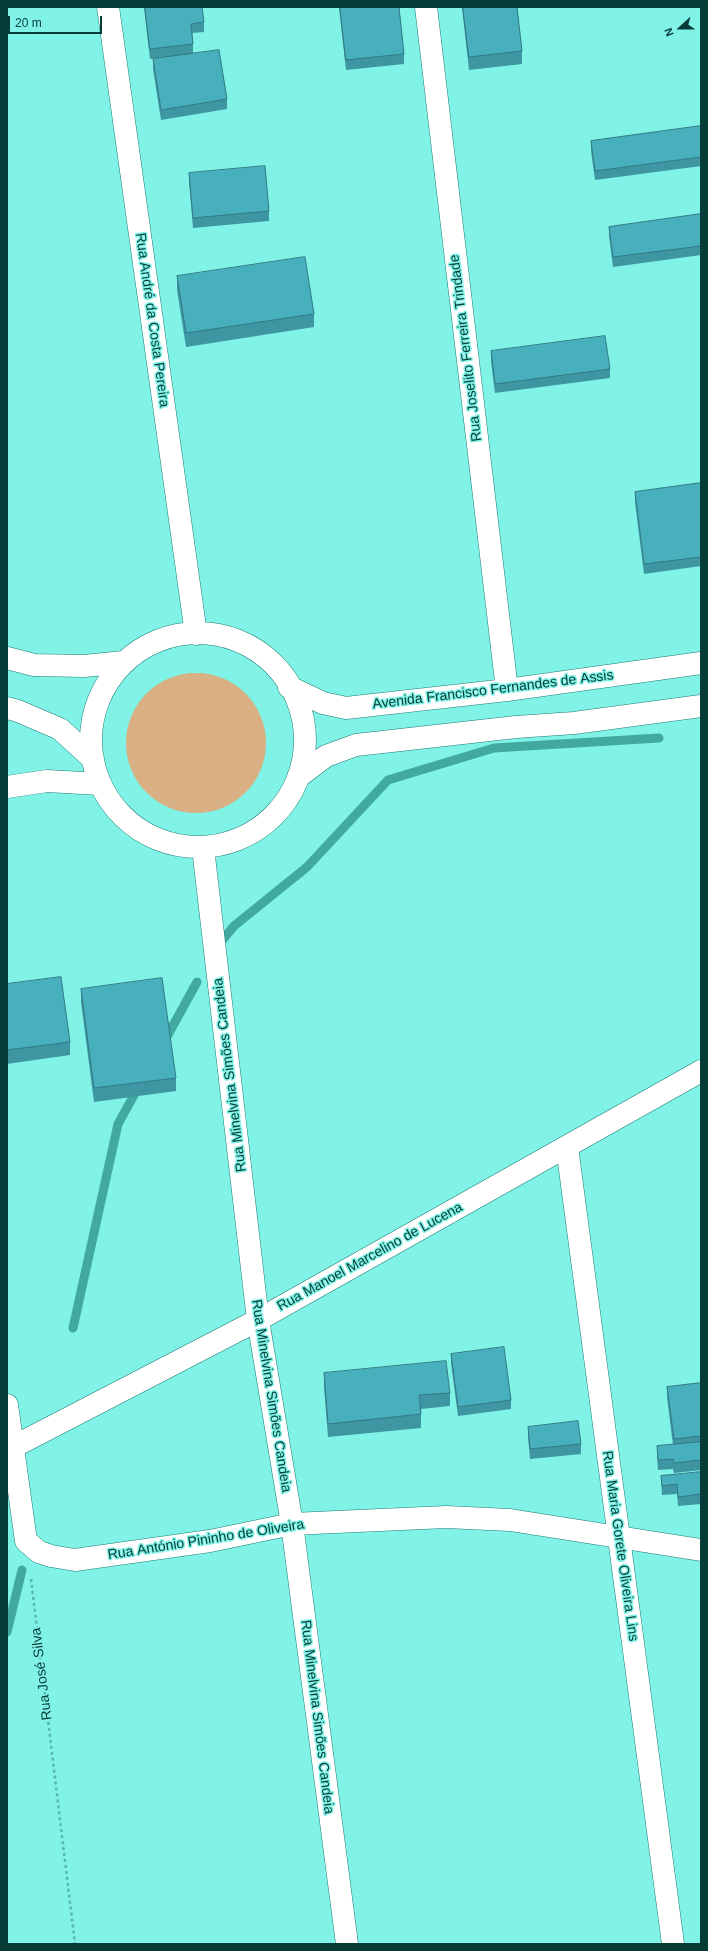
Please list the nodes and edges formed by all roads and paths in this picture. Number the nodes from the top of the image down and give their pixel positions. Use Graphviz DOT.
graph roads {
  1 [pos="108,7"];
  2 [pos="426,7"];
  3 [pos="196,634"];
  4 [pos="7,658"];
  5 [pos="124,662"];
  6 [pos="701,663"];
  7 [pos="289,687"];
  8 [pos="507,690"];
  9 [pos="701,706"];
  10 [pos="7,708"];
  11 [pos="93,759"];
  12 [pos="298,777"];
  13 [pos="100,784"];
  14 [pos="7,787"];
  15 [pos="203,848"];
  16 [pos="701,1072"];
  17 [pos="567,1147"];
  18 [pos="258,1320"];
  19 [pos="7,1405"];
  20 [pos="13,1446"];
  21 [pos="292,1524"];
  22 [pos="619,1536"];
  23 [pos="26,1541"];
  24 [pos="701,1550"];
  25 [pos="75,1944"];
  26 [pos="347,1944"];
  27 [pos="673,1944"];
  1 -- 3 [label="street, Rua André da Costa Pereira"];
  2 -- 8 [label="street, Rua Joselito Ferreira Trindade"];
  3 -- 5 [label="street"];
  3 -- 7 [label="street"];
  4 -- 5 [label="street"];
  5 -- 11 [label="street"];
  6 -- 8 [label="street, Avenida Francisco Fernandes de Assis"];
  7 -- 8 [label="street, Avenida Francisco Fernandes de Assis"];
  7 -- 12 [label="street"];
  9 -- 12 [label="street"];
  10 -- 11 [label="street"];
  11 -- 13 [label="street"];
  12 -- 15 [label="street"];
  13 -- 14 [label="street"];
  13 -- 15 [label="street"];
  15 -- 18 [label="street, Rua Minelvina Simões Candeia"];
  16 -- 17 [label="street, Rua Manoel Marcelino de Lucena"];
  17 -- 18 [label="street, Rua Manoel Marcelino de Lucena"];
  17 -- 22 [label="street, Rua Maria Gorete Oliveira Lins"];
  18 -- 20 [label="street, Rua Manoel Marcelino de Lucena"];
  18 -- 21 [label="street, Rua Minelvina Simões Candeia"];
  19 -- 20 [label="street"];
  20 -- 23 [label="street"];
  21 -- 22 [label="street, Rua António Pininho de Oliveira"];
  21 -- 23 [label="street, Rua António Pininho de Oliveira"];
  21 -- 26 [label="street, Rua Minelvina Simões Candeia"];
  22 -- 24 [label="street, Rua António Pininho de Oliveira"];
  22 -- 27 [label="street, Rua Maria Gorete Oliveira Lins"];
  23 -- 25 [label="path, Rua José Silva"];
}
